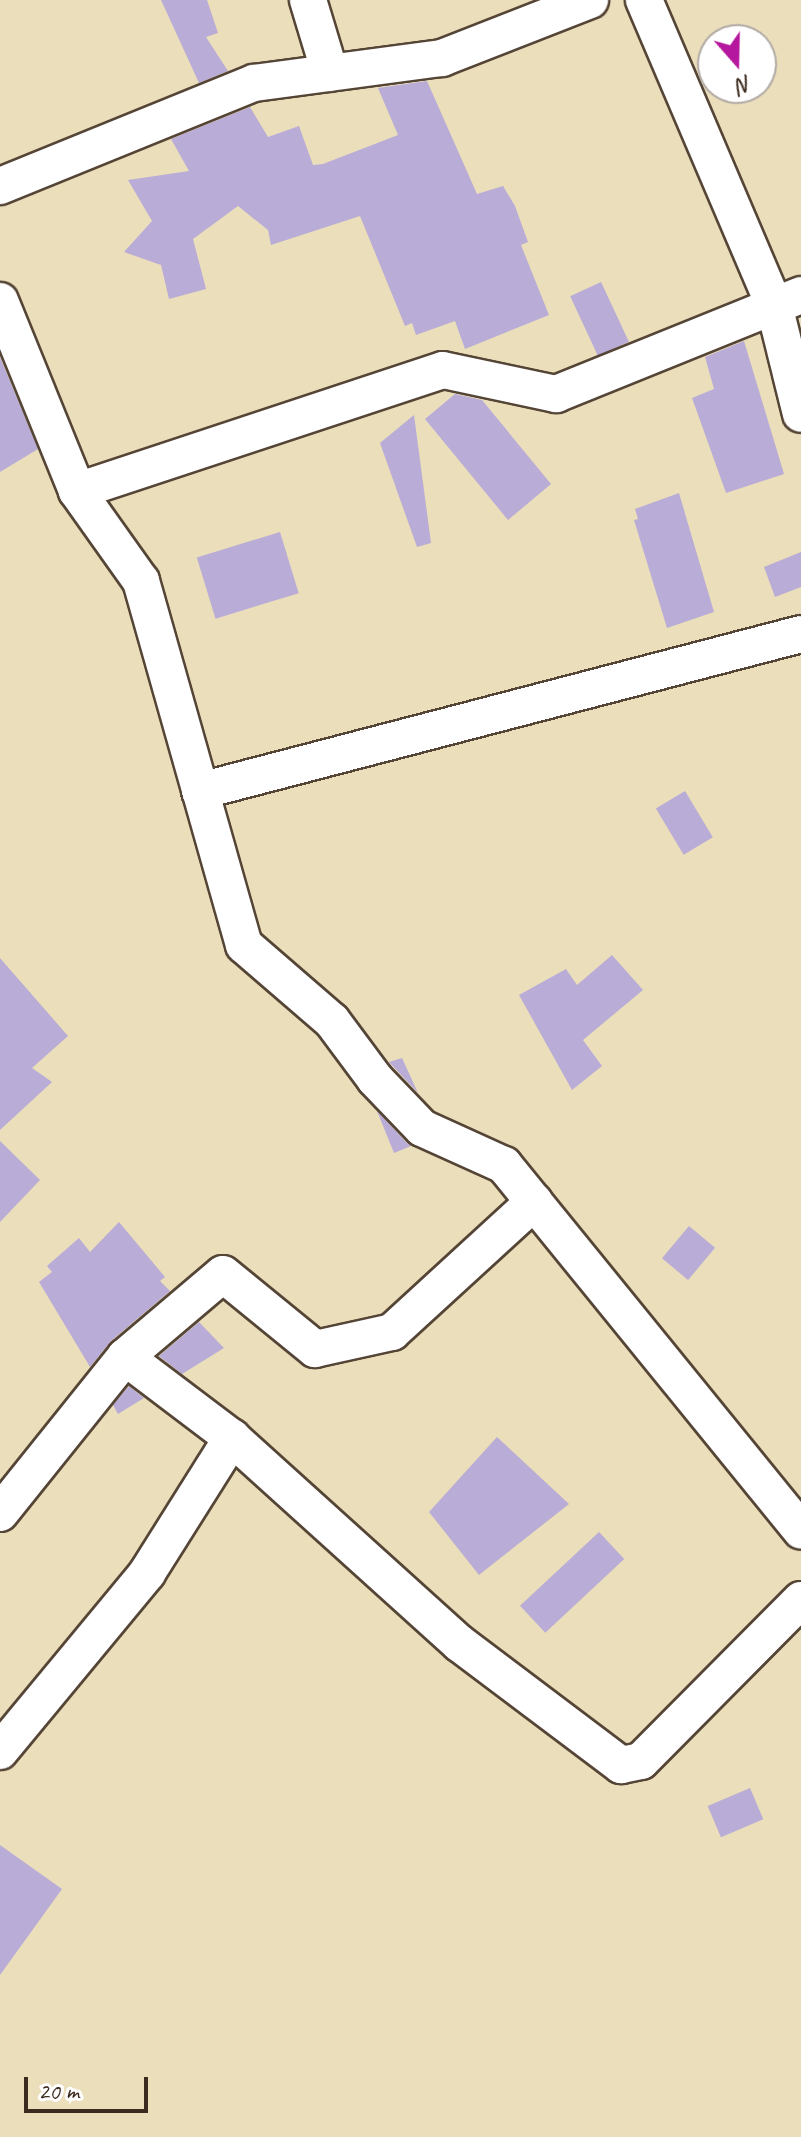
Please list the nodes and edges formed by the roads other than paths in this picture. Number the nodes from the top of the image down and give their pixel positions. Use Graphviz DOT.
graph roads {
  1 [pos="308,0"];
  2 [pos="590,0"];
  3 [pos="644,0"];
  4 [pos="330,73"];
  5 [pos="0,186"];
  6 [pos="788,300"];
  7 [pos="0,301"];
  8 [pos="801,414"];
  9 [pos="77,491"];
  10 [pos="801,634"];
  11 [pos="200,791"];
  12 [pos="534,1202"];
  13 [pos="125,1357"];
  14 [pos="232,1438"];
  15 [pos="0,1513"];
  16 [pos="801,1530"];
  17 [pos="801,1600"];
  18 [pos="0,1751"];
  1 -- 4 [label="street"];
  2 -- 4 [label="street"];
  3 -- 6 [label="street"];
  4 -- 5 [label="street"];
  6 -- 8 [label="street"];
  6 -- 9 [label="street"];
  7 -- 9 [label="street"];
  9 -- 11 [label="street"];
  10 -- 11 [label="street"];
  11 -- 12 [label="street"];
  12 -- 13 [label="street"];
  12 -- 16 [label="street"];
  13 -- 14 [label="street"];
  13 -- 15 [label="street"];
  14 -- 17 [label="street"];
  14 -- 18 [label="street"];
}
